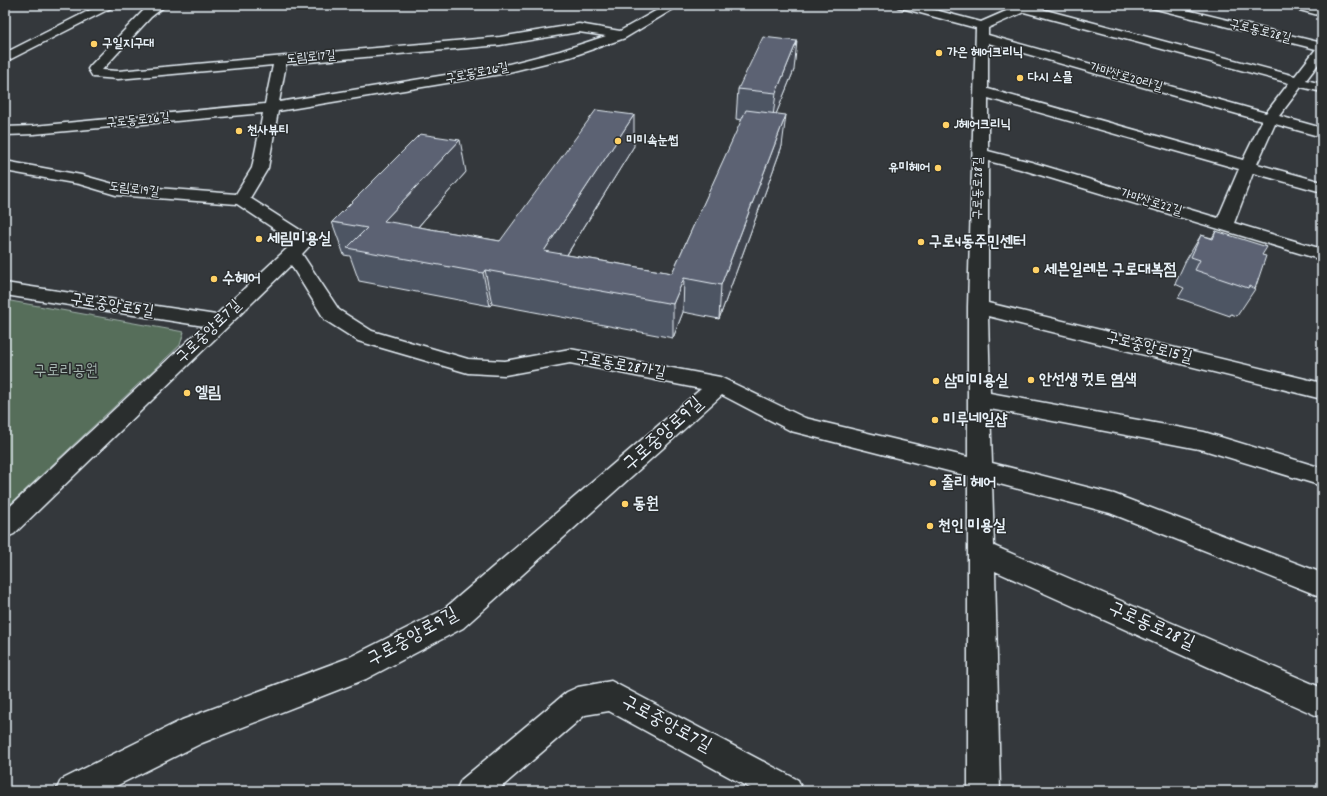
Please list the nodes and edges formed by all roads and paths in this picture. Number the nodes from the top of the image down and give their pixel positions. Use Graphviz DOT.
graph roads {
  1 [pos="109,5"];
  2 [pos="160,5"];
  3 [pos="674,5"];
  4 [pos="902,5"];
  5 [pos="1152,5"];
  6 [pos="1292,5"];
  7 [pos="1027,6"];
  8 [pos="1322,12"];
  9 [pos="982,31"];
  10 [pos="621,35"];
  11 [pos="1322,49"];
  12 [pos="5,58"];
  13 [pos="280,61"];
  14 [pos="1298,81"];
  15 [pos="1322,88"];
  16 [pos="980,91"];
  17 [pos="270,108"];
  18 [pos="1271,118"];
  19 [pos="5,131"];
  20 [pos="1322,133"];
  21 [pos="979,154"];
  22 [pos="5,166"];
  23 [pos="1248,166"];
  24 [pos="1322,187"];
  25 [pos="241,199"];
  26 [pos="1224,225"];
  27 [pos="292,253"];
  28 [pos="1322,255"];
  29 [pos="5,289"];
  30 [pos="978,307"];
  31 [pos="220,322"];
  32 [pos="720,385"];
  33 [pos="1321,396"];
  34 [pos="979,399"];
  35 [pos="979,469"];
  36 [pos="1322,477"];
  37 [pos="5,527"];
  38 [pos="980,552"];
  39 [pos="1322,585"];
  40 [pos="1322,703"];
  41 [pos="72,791"];
  42 [pos="472,791"];
  43 [pos="787,791"];
  44 [pos="984,791"];
  1 -- 12 [label="street"];
  2 -- 13 [label="street, 도림로17길"];
  3 -- 10 [label="street, 구로동로26길"];
  4 -- 9 [label="street"];
  5 -- 11 [label="street, 구로동로28길"];
  6 -- 8 [label="street"];
  7 -- 9 [label="street"];
  7 -- 14 [label="street"];
  9 -- 16 [label="street, 구로동로28길"];
  9 -- 18 [label="street, 가마산로20라길"];
  10 -- 13 [label="street, 도림로17길"];
  10 -- 17 [label="street, 구로동로26길"];
  11 -- 14 [label="street"];
  13 -- 17 [label="street"];
  14 -- 15 [label="street"];
  14 -- 18 [label="street"];
  16 -- 21 [label="street, 구로동로28길"];
  16 -- 23 [label="street"];
  17 -- 19 [label="street, 구로동로26길"];
  17 -- 25 [label="street"];
  18 -- 20 [label="street, 가마산로20라길"];
  18 -- 23 [label="street"];
  21 -- 26 [label="street, 가마산로22길"];
  21 -- 30 [label="street, 구로동로28길"];
  22 -- 25 [label="street, 도림로19길"];
  23 -- 24 [label="street"];
  23 -- 26 [label="street"];
  25 -- 27 [label="street, 구로중앙로7길"];
  26 -- 28 [label="street, 가마산로22길"];
  27 -- 31 [label="street, 구로중앙로7길"];
  27 -- 32 [label="street, 구로동로28가길"];
  29 -- 31 [label="street, 구로중앙로5길"];
  30 -- 33 [label="street, 구로중앙로15길"];
  30 -- 34 [label="street, 구로동로28길"];
  31 -- 37 [label="street, 구로중앙로7길"];
  32 -- 35 [label="street, 구로동로28가길"];
  32 -- 41 [label="street, 구로중앙로9길"];
  34 -- 35 [label="street, 구로동로28길"];
  34 -- 36 [label="street"];
  35 -- 38 [label="street, 구로동로28길"];
  35 -- 39 [label="street"];
  38 -- 40 [label="street, 구로동로28길"];
  38 -- 44 [label="street, 구로동로28길"];
  42 -- 43 [label="street, 구로중앙로7길"];
}
